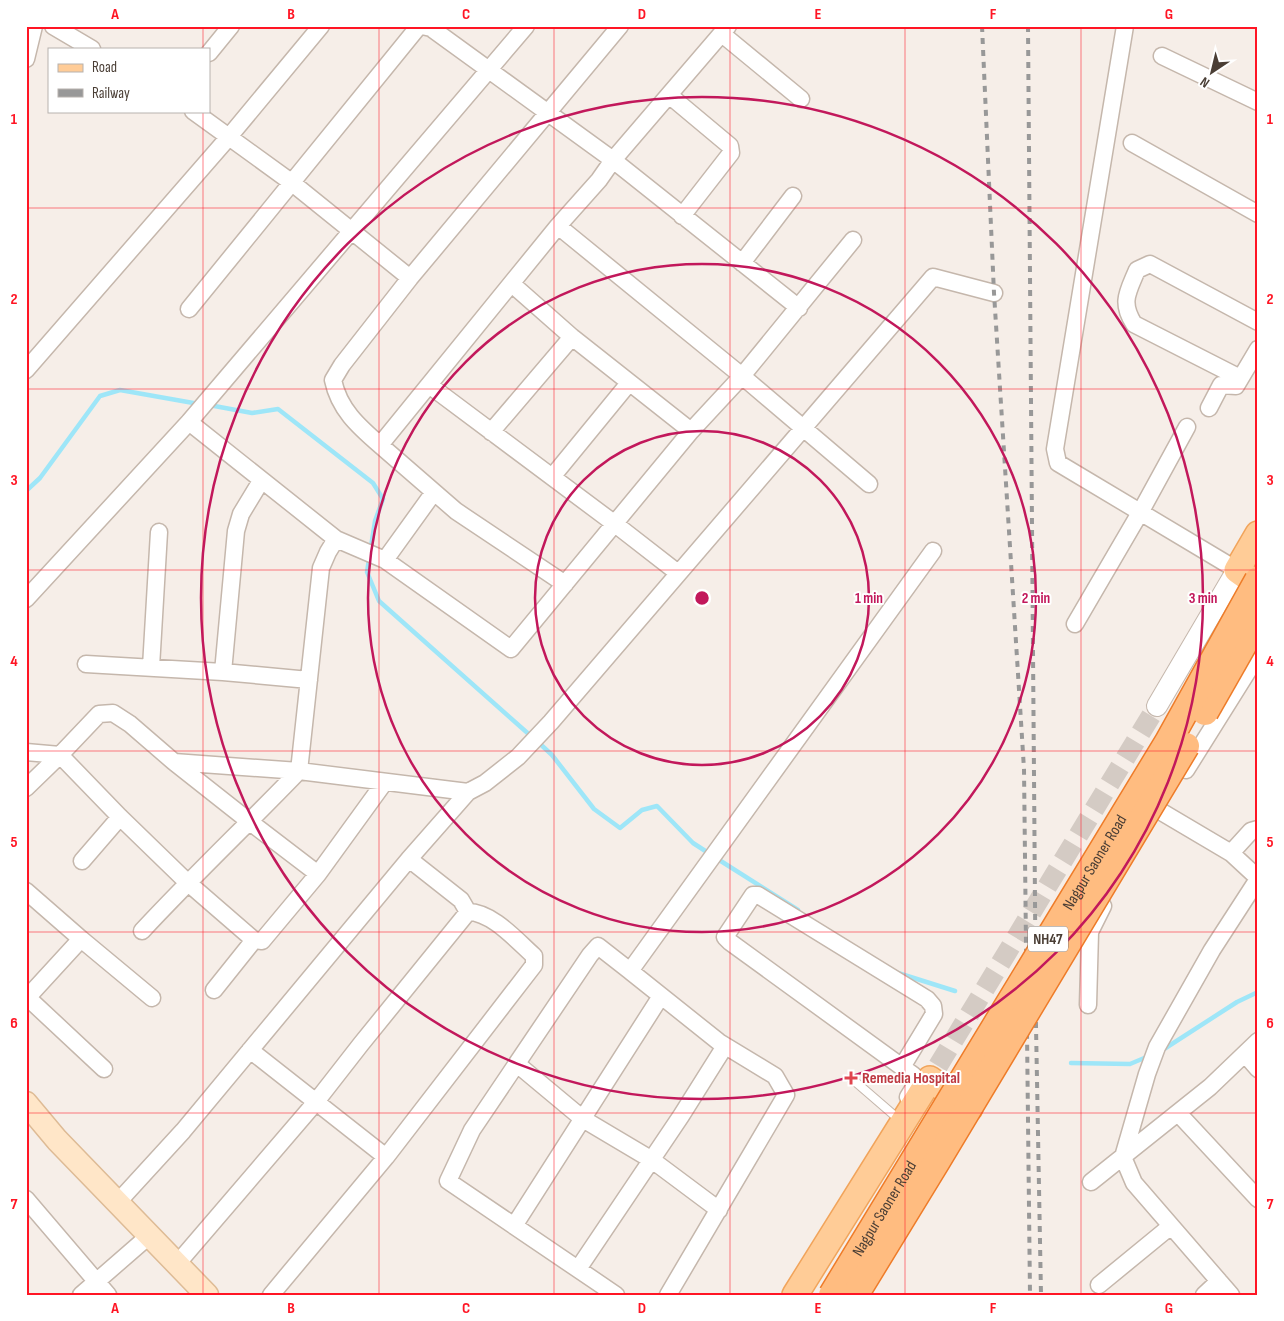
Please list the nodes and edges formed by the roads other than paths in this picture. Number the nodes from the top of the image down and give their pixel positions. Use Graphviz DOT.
graph roads {
  1 [pos="34,26"];
  2 [pos="52,26"];
  3 [pos="231,26"];
  4 [pos="321,26"];
  5 [pos="526,26"];
  6 [pos="620,26"];
  7 [pos="1125,26"];
  8 [pos="426,27"];
  9 [pos="725,30"];
  10 [pos="90,48"];
  11 [pos="210,52"];
  12 [pos="1162,56"];
  13 [pos="26,59"];
  14 [pos="490,70"];
  15 [pos="669,95"];
  16 [pos="801,99"];
  17 [pos="1258,102"];
  18 [pos="194,112"];
  19 [pos="548,112"];
  20 [pos="228,138"];
  21 [pos="1132,143"];
  22 [pos="613,160"];
  23 [pos="291,182"];
  24 [pos="793,196"];
  25 [pos="1258,214"];
  26 [pos="682,216"];
  27 [pos="558,226"];
  28 [pos="351,231"];
  29 [pos="853,240"];
  30 [pos="742,263"];
  31 [pos="410,278"];
  32 [pos="512,284"];
  33 [pos="994,293"];
  34 [pos="799,308"];
  35 [pos="189,309"];
  36 [pos="1258,322"];
  37 [pos="572,337"];
  38 [pos="1258,349"];
  39 [pos="26,370"];
  40 [pos="742,376"];
  41 [pos="1240,378"];
  42 [pos="629,383"];
  43 [pos="429,385"];
  44 [pos="1209,408"];
  45 [pos="189,422"];
  46 [pos="803,428"];
  47 [pos="1187,428"];
  48 [pos="691,431"];
  49 [pos="491,432"];
  50 [pos="380,445"];
  51 [pos="552,477"];
  52 [pos="261,480"];
  53 [pos="869,484"];
  54 [pos="434,492"];
  55 [pos="1141,511"];
  56 [pos="615,524"];
  57 [pos="159,532"];
  58 [pos="1258,534"];
  59 [pos="344,542"];
  60 [pos="933,551"];
  61 [pos="385,560"];
  62 [pos="678,574"];
  63 [pos="1247,575"];
  64 [pos="565,584"];
  65 [pos="1258,585"];
  66 [pos="26,600"];
  67 [pos="1258,619"];
  68 [pos="1075,624"];
  69 [pos="1258,655"];
  70 [pos="86,664"];
  71 [pos="151,667"];
  72 [pos="223,672"];
  73 [pos="309,680"];
  74 [pos="1158,706"];
  75 [pos="26,752"];
  76 [pos="60,755"];
  77 [pos="174,762"];
  78 [pos="299,771"];
  79 [pos="384,783"];
  80 [pos="26,788"];
  81 [pos="468,792"];
  82 [pos="1160,811"];
  83 [pos="120,817"];
  84 [pos="250,822"];
  85 [pos="1258,829"];
  86 [pos="1231,853"];
  87 [pos="409,859"];
  88 [pos="82,861"];
  89 [pos="318,874"];
  90 [pos="1258,879"];
  91 [pos="187,882"];
  92 [pos="26,891"];
  93 [pos="468,912"];
  94 [pos="142,931"];
  95 [pos="81,939"];
  96 [pos="254,940"];
  97 [pos="630,971"];
  98 [pos="214,990"];
  99 [pos="661,996"];
  100 [pos="27,998"];
  101 [pos="152,998"];
  102 [pos="1088,1005"];
  103 [pos="1258,1041"];
  104 [pos="725,1046"];
  105 [pos="250,1050"];
  106 [pos="1245,1054"];
  107 [pos="517,1064"];
  108 [pos="902,1067"];
  109 [pos="104,1069"];
  110 [pos="1258,1069"];
  111 [pos="852,1078"];
  112 [pos="26,1103"];
  113 [pos="315,1103"];
  114 [pos="1178,1112"];
  115 [pos="896,1116"];
  116 [pos="583,1119"];
  117 [pos="1123,1156"];
  118 [pos="386,1158"];
  119 [pos="880,1159"];
  120 [pos="652,1160"];
  121 [pos="1091,1182"];
  122 [pos="26,1199"];
  123 [pos="1258,1199"];
  124 [pos="118,1202"];
  125 [pos="719,1210"];
  126 [pos="514,1226"];
  127 [pos="1171,1226"];
  128 [pos="150,1235"];
  129 [pos="177,1264"];
  130 [pos="578,1269"];
  131 [pos="1219,1281"];
  132 [pos="96,1282"];
  133 [pos="1099,1285"];
  134 [pos="81,1295"];
  135 [pos="108,1295"];
  136 [pos="207,1295"];
  137 [pos="271,1295"];
  138 [pos="616,1295"];
  139 [pos="668,1295"];
  140 [pos="795,1295"];
  141 [pos="832,1295"];
  142 [pos="855,1295"];
  143 [pos="869,1295"];
  144 [pos="1204,1295"];
  145 [pos="1231,1295"];
  1 -- 13 [label="street"];
  2 -- 10 [label="street"];
  3 -- 11 [label="street"];
  4 -- 20 [label="street"];
  5 -- 14 [label="street"];
  6 -- 19 [label="street"];
  7 -- 55 [label="street"];
  8 -- 14 [label="street"];
  8 -- 23 [label="street"];
  9 -- 15 [label="street"];
  9 -- 16 [label="street"];
  12 -- 17 [label="street"];
  14 -- 19 [label="street"];
  14 -- 28 [label="street"];
  15 -- 22 [label="street"];
  15 -- 26 [label="street"];
  18 -- 20 [label="street"];
  19 -- 22 [label="street"];
  19 -- 31 [label="street"];
  20 -- 23 [label="street"];
  20 -- 39 [label="street"];
  21 -- 25 [label="street"];
  22 -- 26 [label="street"];
  22 -- 27 [label="street"];
  23 -- 28 [label="street"];
  23 -- 35 [label="street"];
  24 -- 30 [label="street"];
  26 -- 30 [label="street"];
  27 -- 32 [label="street"];
  27 -- 40 [label="street"];
  28 -- 31 [label="street"];
  28 -- 45 [label="street"];
  29 -- 34 [label="street"];
  30 -- 34 [label="street"];
  31 -- 50 [label="street"];
  32 -- 37 [label="street"];
  32 -- 43 [label="street"];
  33 -- 46 [label="street"];
  34 -- 40 [label="street"];
  36 -- 41 [label="street"];
  37 -- 42 [label="street"];
  37 -- 49 [label="street"];
  38 -- 41 [label="street"];
  40 -- 46 [label="street"];
  40 -- 48 [label="street"];
  41 -- 44 [label="street"];
  42 -- 48 [label="street"];
  42 -- 51 [label="street"];
  43 -- 49 [label="street"];
  43 -- 50 [label="street"];
  45 -- 52 [label="street"];
  45 -- 66 [label="street"];
  46 -- 53 [label="street"];
  46 -- 62 [label="street"];
  47 -- 55 [label="street"];
  48 -- 56 [label="street"];
  49 -- 51 [label="street"];
  50 -- 54 [label="street"];
  51 -- 56 [label="street"];
  52 -- 59 [label="street"];
  52 -- 72 [label="street"];
  54 -- 61 [label="street"];
  54 -- 64 [label="street"];
  55 -- 63 [label="street"];
  55 -- 68 [label="street"];
  56 -- 62 [label="street"];
  56 -- 64 [label="street"];
  57 -- 71 [label="street"];
  58 -- 63 [label="main road"];
  59 -- 61 [label="street"];
  59 -- 73 [label="street"];
  60 -- 97 [label="street"];
  61 -- 64 [label="street"];
  62 -- 81 [label="street"];
  63 -- 65 [label="main road"];
  63 -- 74 [label="street"];
  63 -- 141 [label="highway, Nagpur Saoner Road / NH47, bridge"];
  67 -- 142 [label="highway, Nagpur Saoner Road / NH47, bridge"];
  69 -- 82 [label="street"];
  70 -- 71 [label="street"];
  71 -- 72 [label="street"];
  72 -- 73 [label="street"];
  73 -- 78 [label="street"];
  75 -- 76 [label="street"];
  76 -- 77 [label="street"];
  76 -- 80 [label="street"];
  76 -- 83 [label="street"];
  77 -- 78 [label="street"];
  77 -- 84 [label="street"];
  78 -- 79 [label="street"];
  78 -- 84 [label="street"];
  79 -- 81 [label="street"];
  79 -- 89 [label="street"];
  81 -- 87 [label="street"];
  82 -- 86 [label="street"];
  82 -- 102 [label="street"];
  83 -- 88 [label="street"];
  83 -- 91 [label="street"];
  84 -- 89 [label="street"];
  84 -- 91 [label="street"];
  85 -- 86 [label="street"];
  86 -- 90 [label="street"];
  87 -- 93 [label="street"];
  87 -- 105 [label="street"];
  89 -- 96 [label="street"];
  90 -- 117 [label="street"];
  91 -- 94 [label="street"];
  91 -- 96 [label="street"];
  92 -- 95 [label="street"];
  93 -- 113 [label="street"];
  93 -- 118 [label="street"];
  95 -- 100 [label="street"];
  95 -- 101 [label="street"];
  96 -- 98 [label="street"];
  97 -- 99 [label="street"];
  97 -- 107 [label="street"];
  99 -- 104 [label="street"];
  99 -- 116 [label="street"];
  100 -- 109 [label="street"];
  103 -- 106 [label="street"];
  104 -- 120 [label="street"];
  104 -- 125 [label="street"];
  105 -- 113 [label="street"];
  105 -- 124 [label="street"];
  106 -- 110 [label="street"];
  106 -- 114 [label="street"];
  107 -- 116 [label="street"];
  107 -- 126 [label="street"];
  108 -- 108 [label="street"];
  108 -- 115 [label="street"];
  111 -- 115 [label="lane"];
  112 -- 124 [label="main road"];
  113 -- 118 [label="street"];
  113 -- 129 [label="street"];
  114 -- 117 [label="street"];
  114 -- 123 [label="street"];
  115 -- 119 [label="street"];
  116 -- 120 [label="street"];
  116 -- 126 [label="street"];
  117 -- 121 [label="street"];
  117 -- 127 [label="street"];
  118 -- 137 [label="street"];
  119 -- 140 [label="main road"];
  119 -- 143 [label="main road"];
  120 -- 125 [label="street"];
  120 -- 130 [label="street"];
  122 -- 132 [label="street"];
  124 -- 128 [label="main road"];
  125 -- 139 [label="street"];
  126 -- 130 [label="street"];
  127 -- 131 [label="street"];
  127 -- 133 [label="street"];
  128 -- 129 [label="main road"];
  128 -- 132 [label="street"];
  129 -- 136 [label="main road"];
  130 -- 138 [label="street"];
  131 -- 144 [label="street"];
  131 -- 145 [label="street"];
  132 -- 134 [label="street"];
  132 -- 135 [label="street"];
}
